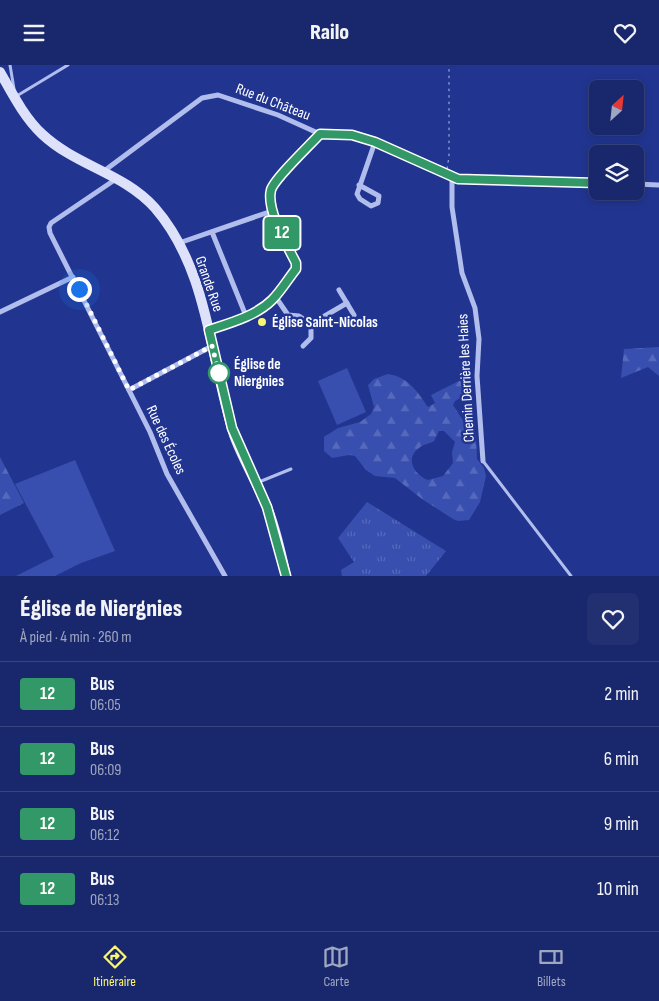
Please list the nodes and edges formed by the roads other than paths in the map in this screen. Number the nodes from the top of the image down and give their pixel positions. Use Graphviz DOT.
graph roads {
  1 [pos="10,65"];
  2 [pos="68,65"];
  3 [pos="0,72"];
  4 [pos="14,96"];
  5 [pos="320,134"];
  6 [pos="375,142"];
  7 [pos="104,171"];
  8 [pos="452,177"];
  9 [pos="118,178"];
  10 [pos="589,183"];
  11 [pos="644,184"];
  12 [pos="359,185"];
  13 [pos="659,185"];
  14 [pos="272,211"];
  15 [pos="212,232"];
  16 [pos="178,243"];
  17 [pos="73,277"];
  18 [pos="339,289"];
  19 [pos="275,296"];
  20 [pos="347,303"];
  21 [pos="0,312"];
  22 [pos="354,315"];
  23 [pos="246,316"];
  24 [pos="311,324"];
  25 [pos="209,330"];
  26 [pos="212,346"];
  27 [pos="303,346"];
  28 [pos="129,390"];
  29 [pos="483,461"];
  30 [pos="291,469"];
  31 [pos="256,483"];
  32 [pos="225,576"];
  33 [pos="286,576"];
  34 [pos="571,576"];
  1 -- 4 [label="lane"];
  2 -- 4 [label="lane"];
  3 -- 4 [label="street, Grande Rue"];
  4 -- 7 [label="street, Grande Rue"];
  5 -- 6 [label="street, Rue du Château"];
  5 -- 7 [label="street, Rue du Château"];
  5 -- 14 [label="street"];
  6 -- 8 [label="street, Rue du Château"];
  6 -- 12 [label="street"];
  7 -- 9 [label="street, Grande Rue"];
  8 -- 10 [label="street, Rue du Château"];
  8 -- 29 [label="street, Chemin Derrière les Haies"];
  9 -- 16 [label="street, Grande Rue"];
  9 -- 17 [label="street, Rue des Écoles"];
  11 -- 13 [label="street"];
  12 -- 12 [label="street"];
  14 -- 15 [label="street"];
  14 -- 19 [label="street"];
  15 -- 16 [label="street"];
  15 -- 23 [label="street"];
  16 -- 25 [label="street, Grande Rue"];
  17 -- 21 [label="street"];
  17 -- 28 [label="street, Rue des Écoles"];
  18 -- 20 [label="street"];
  19 -- 23 [label="street"];
  19 -- 24 [label="street"];
  20 -- 22 [label="street"];
  20 -- 24 [label="street"];
  23 -- 25 [label="street"];
  24 -- 27 [label="street"];
  25 -- 26 [label="street, Grande Rue"];
  26 -- 28 [label="street"];
  26 -- 31 [label="street, Grande Rue"];
  28 -- 32 [label="street, Rue des Écoles"];
  29 -- 34 [label="lane"];
  30 -- 31 [label="lane"];
  31 -- 33 [label="street, Grande Rue"];
}
